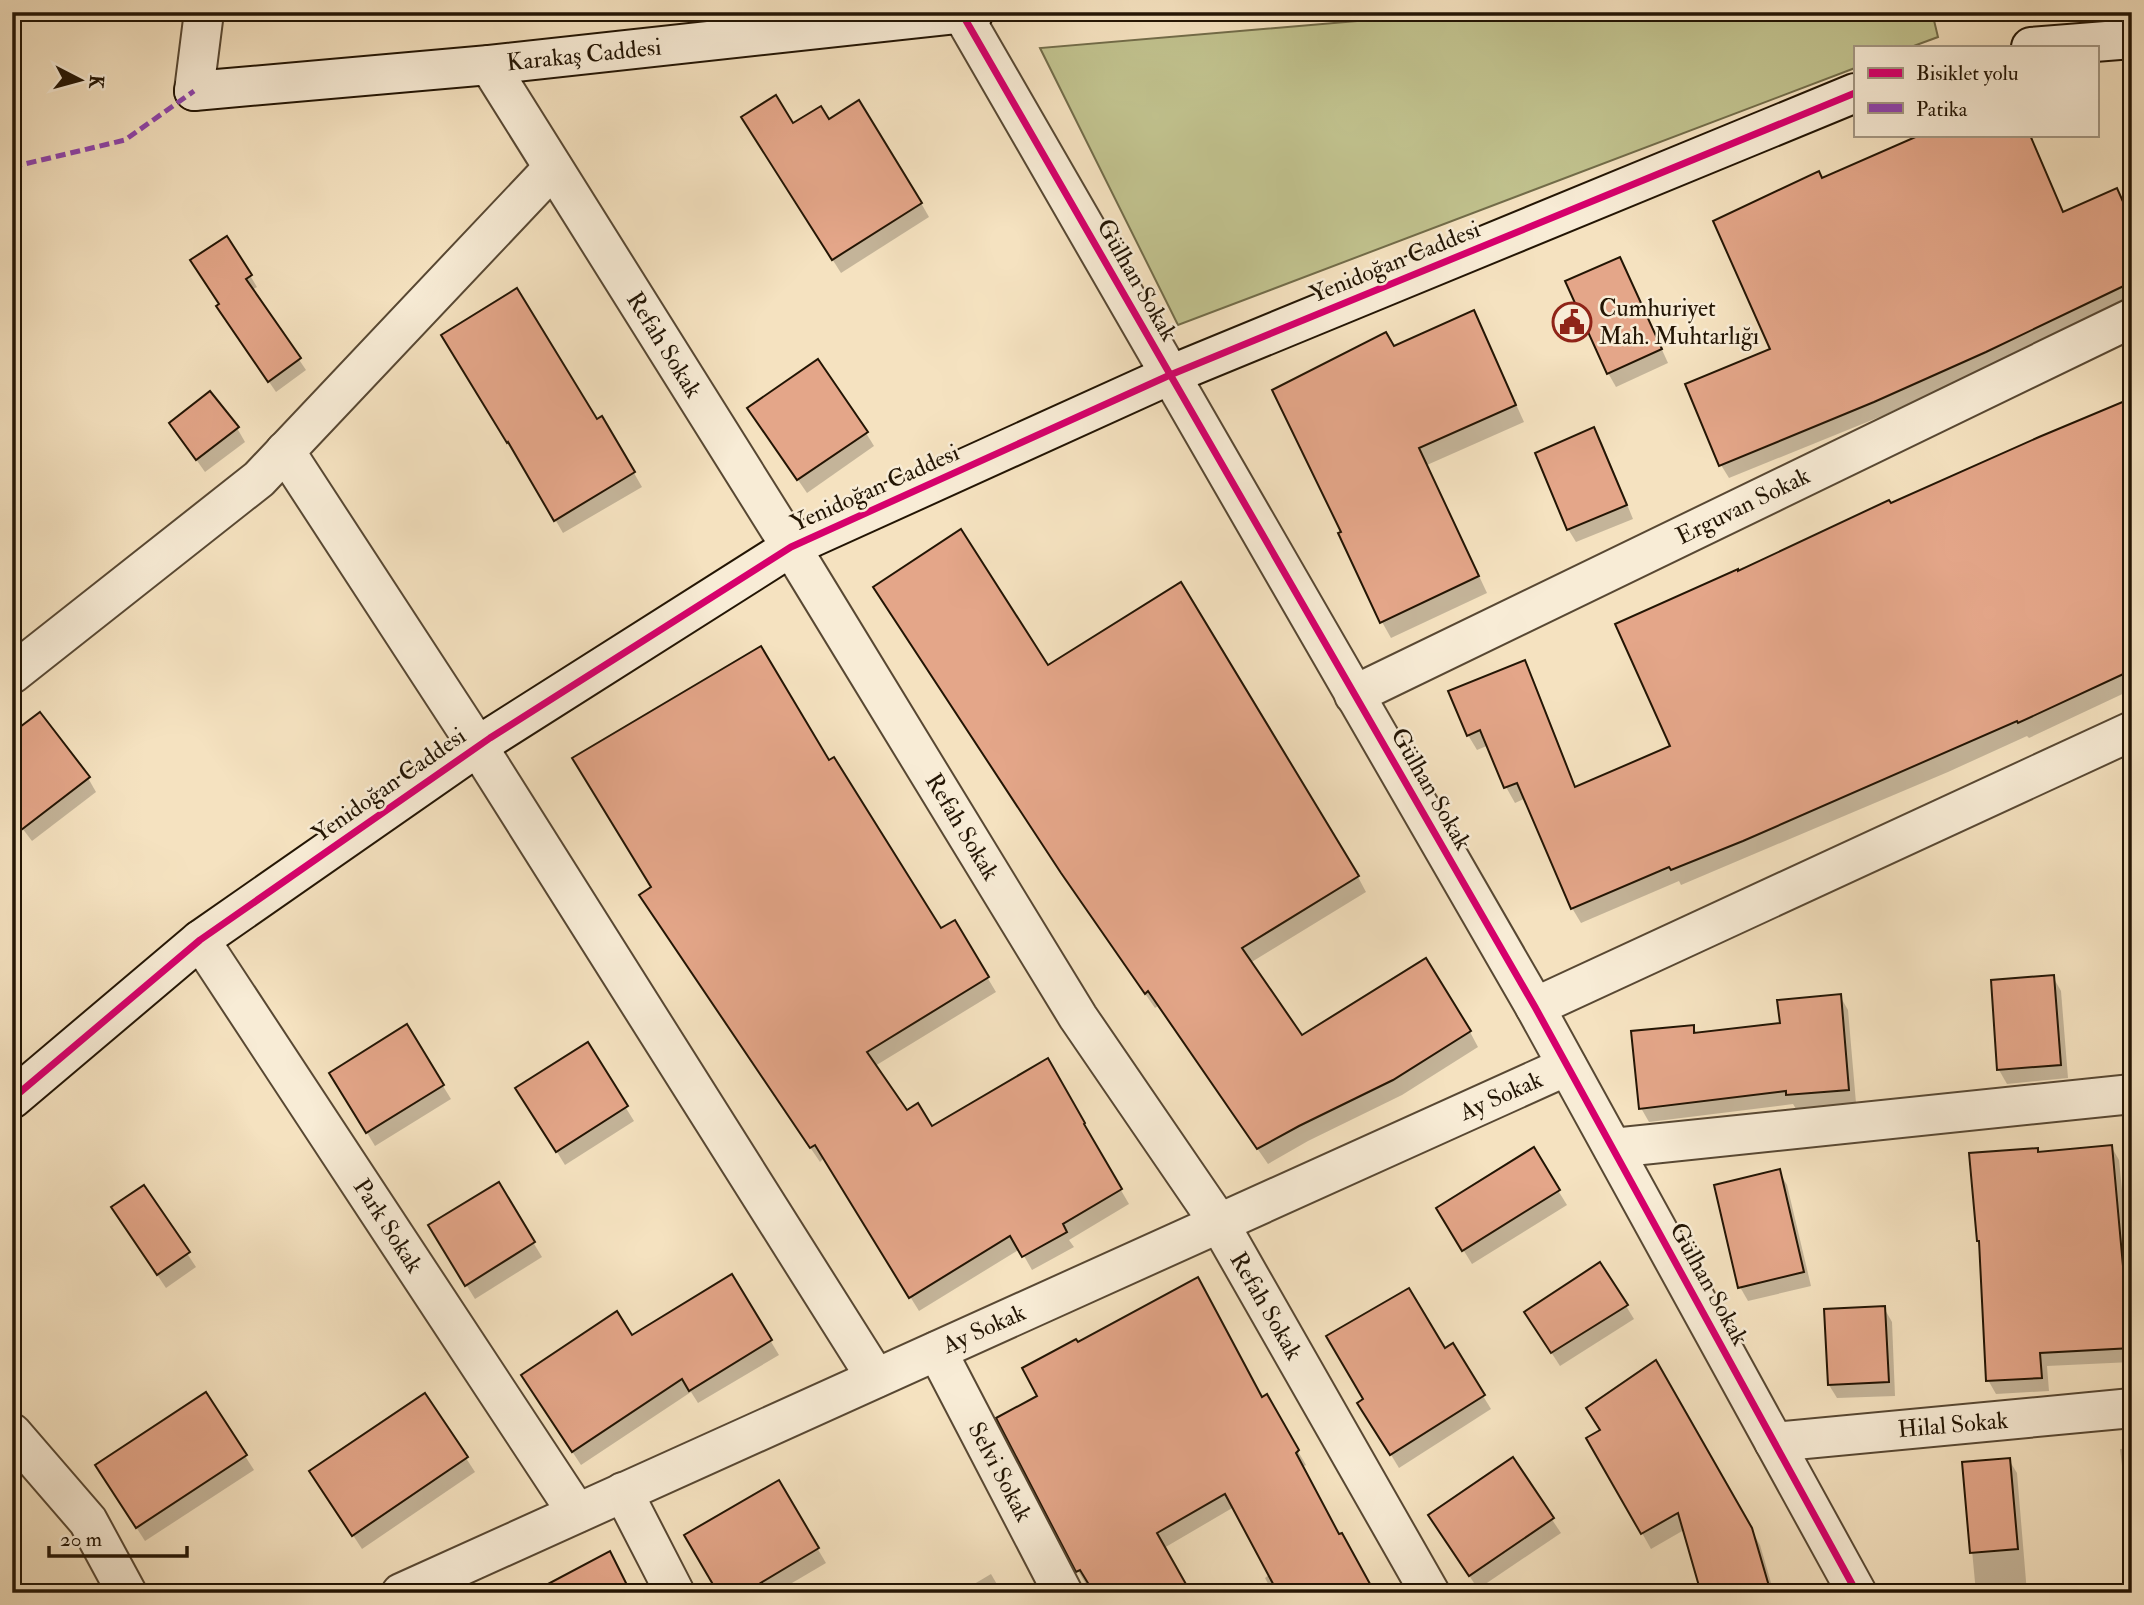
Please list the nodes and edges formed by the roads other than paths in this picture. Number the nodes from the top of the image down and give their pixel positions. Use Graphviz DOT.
graph roads {
  1 [pos="204,12"];
  2 [pos="965,13"];
  3 [pos="2132,39"];
  4 [pos="2044,46"];
  5 [pos="489,65"];
  6 [pos="1854,93"];
  7 [pos="553,168"];
  8 [pos="2132,318"];
  9 [pos="1170,375"];
  10 [pos="285,451"];
  11 [pos="791,547"];
  12 [pos="12,674"];
  13 [pos="1354,695"];
  14 [pos="2132,731"];
  15 [pos="478,747"];
  16 [pos="200,940"];
  17 [pos="1535,1007"];
  18 [pos="1567,1066"];
  19 [pos="2132,1094"];
  20 [pos="12,1099"];
  21 [pos="1613,1149"];
  22 [pos="1219,1223"];
  23 [pos="937,1351"];
  24 [pos="876,1378"];
  25 [pos="2132,1408"];
  26 [pos="12,1433"];
  27 [pos="1774,1442"];
  28 [pos="624,1492"];
  29 [pos="577,1513"];
  30 [pos="127,1593"];
  31 [pos="401,1593"];
  32 [pos="676,1593"];
  33 [pos="1063,1593"];
  34 [pos="1430,1593"];
  35 [pos="1857,1593"];
  1 -- 5 [label="street, Karakaş Caddesi"];
  2 -- 5 [label="street, Karakaş Caddesi"];
  2 -- 9 [label="street, Gülhan Sokak"];
  3 -- 4 [label="street"];
  5 -- 7 [label="street, Refah Sokak"];
  6 -- 9 [label="street, Yenidoğan Caddesi"];
  7 -- 10 [label="street"];
  7 -- 11 [label="street, Refah Sokak"];
  8 -- 13 [label="street, Erguvan Sokak"];
  9 -- 11 [label="street, Yenidoğan Caddesi"];
  9 -- 13 [label="street, Gülhan Sokak"];
  10 -- 12 [label="street"];
  10 -- 15 [label="street"];
  11 -- 15 [label="street, Yenidoğan Caddesi"];
  11 -- 22 [label="street, Refah Sokak"];
  13 -- 17 [label="street, Gülhan Sokak"];
  14 -- 17 [label="street"];
  15 -- 16 [label="street, Yenidoğan Caddesi"];
  15 -- 24 [label="street"];
  16 -- 20 [label="street, Yenidoğan Caddesi"];
  16 -- 29 [label="street, Park Sokak"];
  17 -- 18 [label="street, Gülhan Sokak"];
  18 -- 21 [label="street, Gülhan Sokak"];
  18 -- 22 [label="street, Ay Sokak"];
  19 -- 21 [label="street"];
  21 -- 27 [label="street, Gülhan Sokak"];
  22 -- 23 [label="street, Ay Sokak"];
  22 -- 34 [label="street, Refah Sokak"];
  23 -- 24 [label="street, Ay Sokak"];
  23 -- 33 [label="street, Selvi Sokak"];
  24 -- 28 [label="street, Ay Sokak"];
  25 -- 27 [label="street, Hilal Sokak"];
  26 -- 30 [label="street"];
  27 -- 35 [label="street, Gülhan Sokak"];
  28 -- 29 [label="street, Ay Sokak"];
  28 -- 32 [label="street"];
  29 -- 31 [label="street, Ay Sokak"];
}
